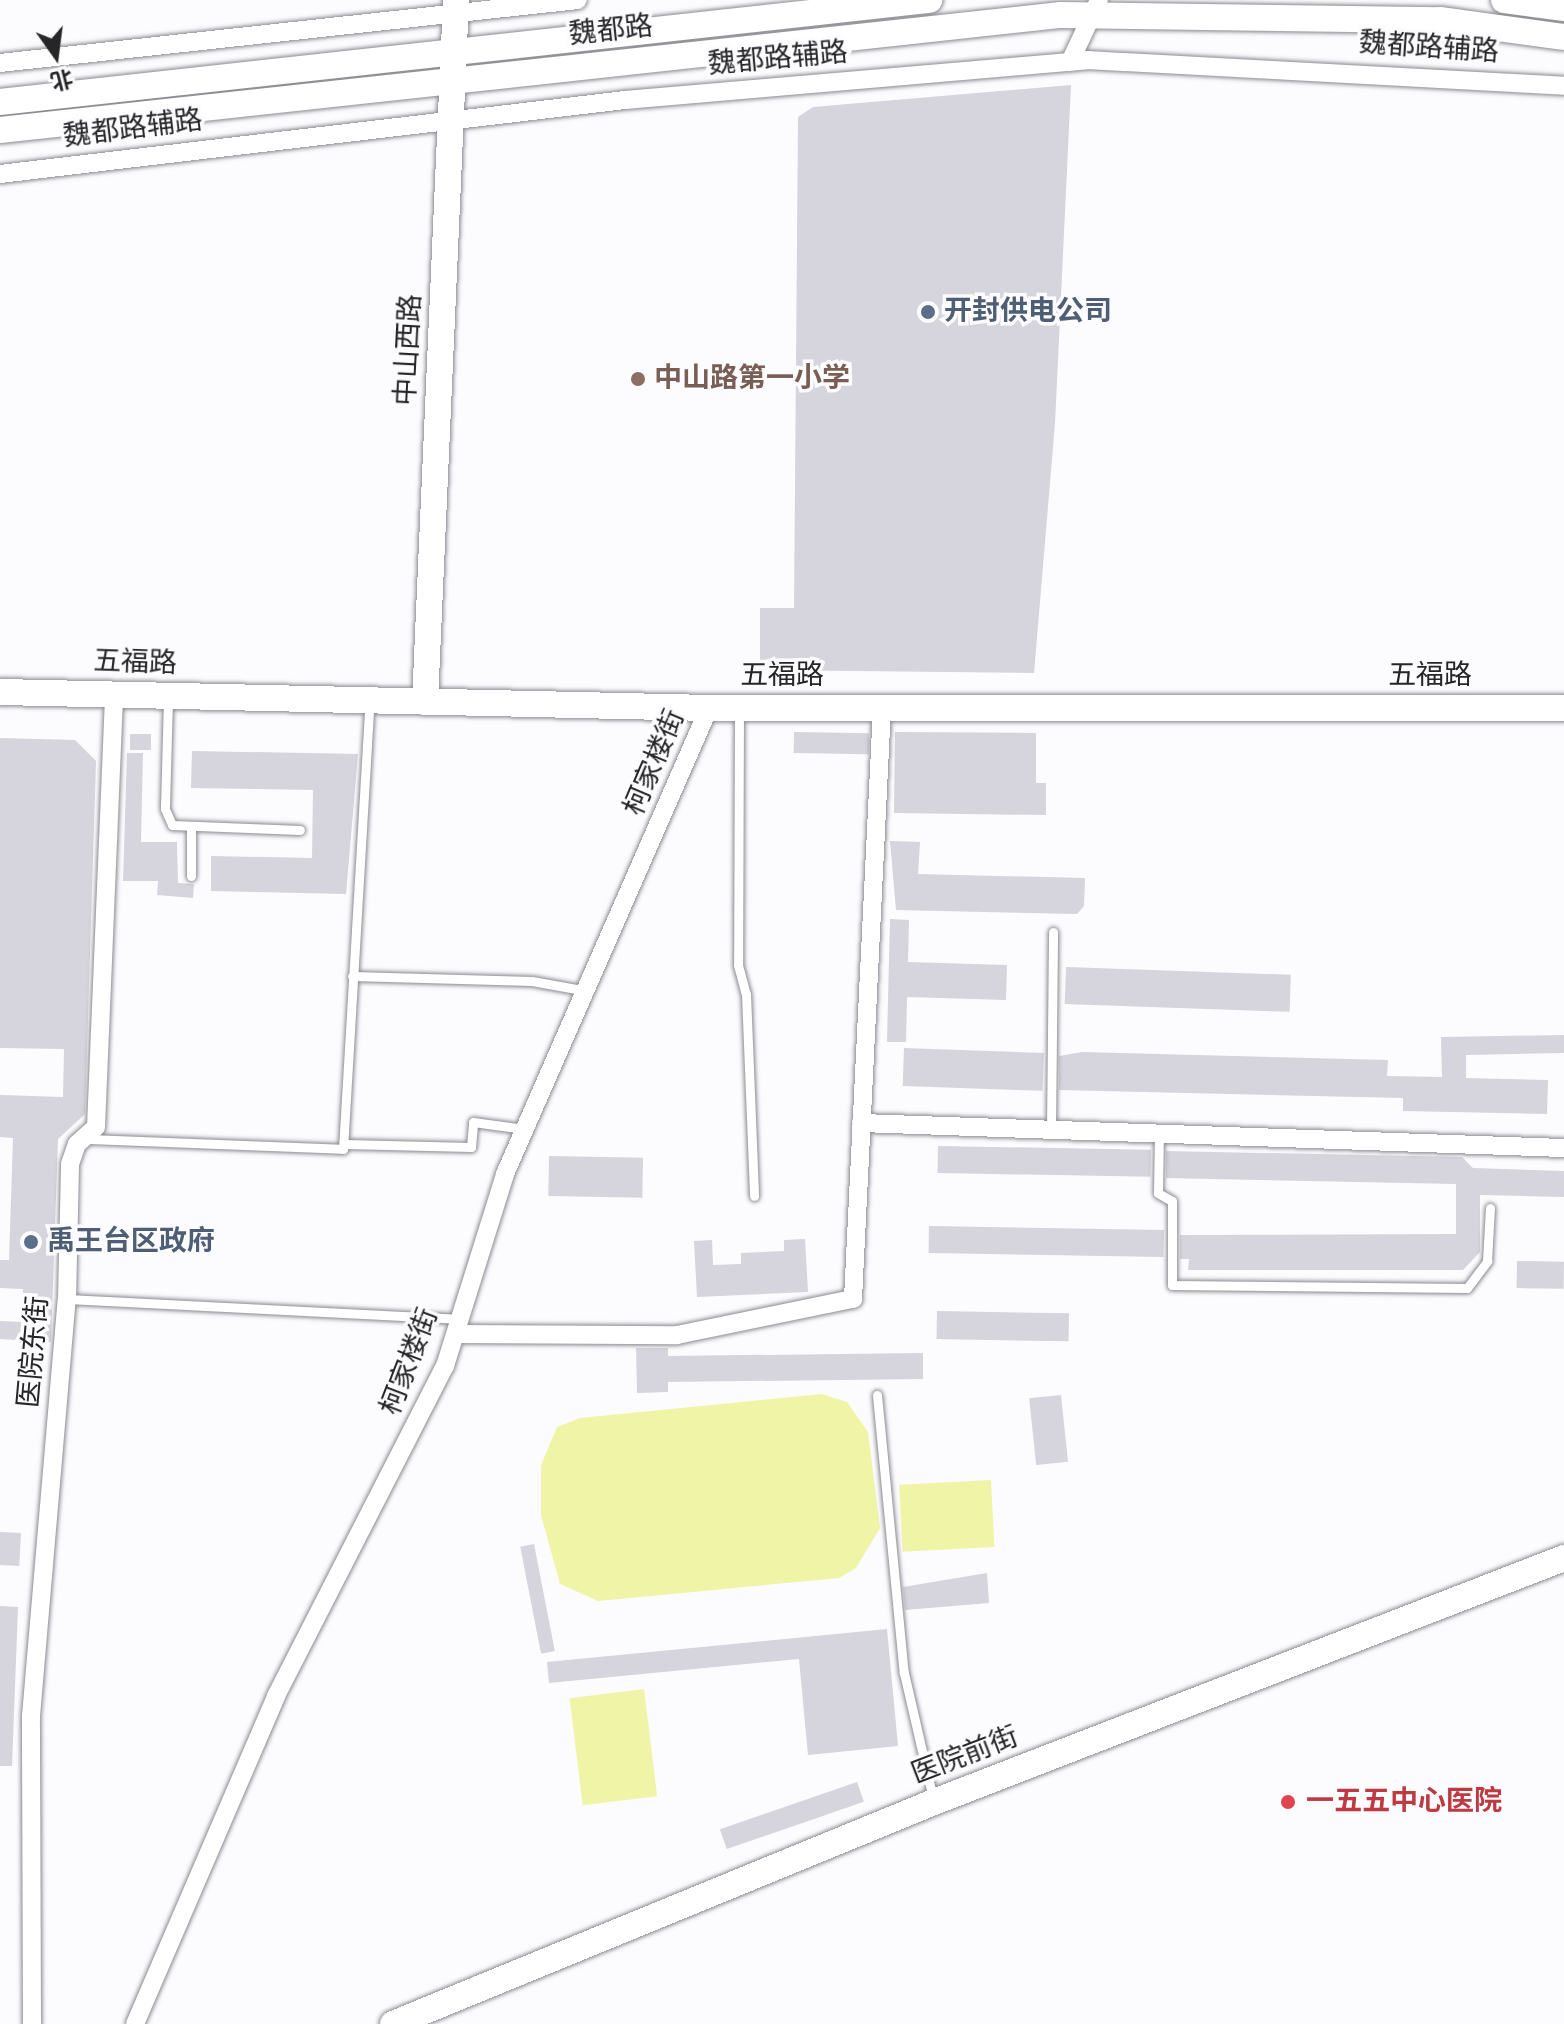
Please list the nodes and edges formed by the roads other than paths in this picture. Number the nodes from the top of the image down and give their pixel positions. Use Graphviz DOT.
graph roads {
  1 [pos="578,0"];
  2 [pos="929,0"];
  3 [pos="1504,0"];
  4 [pos="456,7"];
  5 [pos="1098,7"];
  6 [pos="1564,8"];
  7 [pos="1564,37"];
  8 [pos="454,53"];
  9 [pos="1070,62"];
  10 [pos="0,63"];
  11 [pos="453,81"];
  12 [pos="1564,86"];
  13 [pos="0,102"];
  14 [pos="451,120"];
  15 [pos="0,130"];
  16 [pos="0,174"];
  17 [pos="0,692"];
  18 [pos="114,694"];
  19 [pos="168,696"];
  20 [pos="370,701"];
  21 [pos="425,702"];
  22 [pos="709,708"];
  23 [pos="739,708"];
  24 [pos="1564,708"];
  25 [pos="882,709"];
  26 [pos="191,830"];
  27 [pos="300,830"];
  28 [pos="191,876"];
  29 [pos="1053,932"];
  30 [pos="352,976"];
  31 [pos="587,991"];
  32 [pos="861,1123"];
  33 [pos="525,1129"];
  34 [pos="1051,1129"];
  35 [pos="1159,1133"];
  36 [pos="87,1139"];
  37 [pos="345,1144"];
  38 [pos="1564,1148"];
  39 [pos="754,1196"];
  40 [pos="1490,1208"];
  41 [pos="67,1299"];
  42 [pos="457,1326"];
  43 [pos="877,1395"];
  44 [pos="1564,1558"];
  45 [pos="934,1802"];
  46 [pos="32,2024"];
  47 [pos="135,2024"];
  48 [pos="393,2024"];
  1 -- 4 [label="street"];
  2 -- 8 [label="street, 魏都路"];
  3 -- 6 [label="street"];
  4 -- 8 [label="street, 中山西路"];
  4 -- 10 [label="street"];
  5 -- 7 [label="street, 魏都路"];
  5 -- 9 [label="street"];
  5 -- 11 [label="street, 魏都路"];
  8 -- 11 [label="street, 中山西路"];
  8 -- 13 [label="street, 魏都路"];
  9 -- 12 [label="street, 魏都路辅路"];
  9 -- 14 [label="street, 魏都路辅路"];
  11 -- 14 [label="street, 中山西路"];
  11 -- 15 [label="street, 魏都路"];
  14 -- 16 [label="street, 魏都路辅路"];
  14 -- 21 [label="street, 中山西路"];
  17 -- 18 [label="street, 五福路"];
  18 -- 19 [label="street, 五福路"];
  18 -- 36 [label="street, 医院东街"];
  19 -- 20 [label="street, 五福路"];
  19 -- 26 [label="lane"];
  20 -- 21 [label="street, 五福路"];
  20 -- 30 [label="lane"];
  21 -- 22 [label="street, 五福路"];
  22 -- 23 [label="street, 五福路"];
  22 -- 31 [label="street, 柯家楼街"];
  23 -- 25 [label="street, 五福路"];
  23 -- 39 [label="lane"];
  24 -- 25 [label="street, 五福路"];
  25 -- 32 [label="street"];
  26 -- 27 [label="lane"];
  26 -- 28 [label="lane"];
  29 -- 34 [label="lane"];
  30 -- 31 [label="lane"];
  30 -- 37 [label="lane"];
  31 -- 33 [label="street, 柯家楼街"];
  32 -- 34 [label="street"];
  32 -- 42 [label="street"];
  33 -- 37 [label="lane"];
  33 -- 42 [label="street, 柯家楼街"];
  34 -- 35 [label="street"];
  35 -- 38 [label="street"];
  35 -- 40 [label="lane"];
  36 -- 37 [label="lane"];
  36 -- 41 [label="street, 医院东街"];
  41 -- 42 [label="lane"];
  41 -- 46 [label="street, 医院东街"];
  42 -- 47 [label="street, 柯家楼街"];
  43 -- 45 [label="lane"];
  44 -- 45 [label="street, 医院前街"];
  45 -- 48 [label="street, 医院前街"];
}
